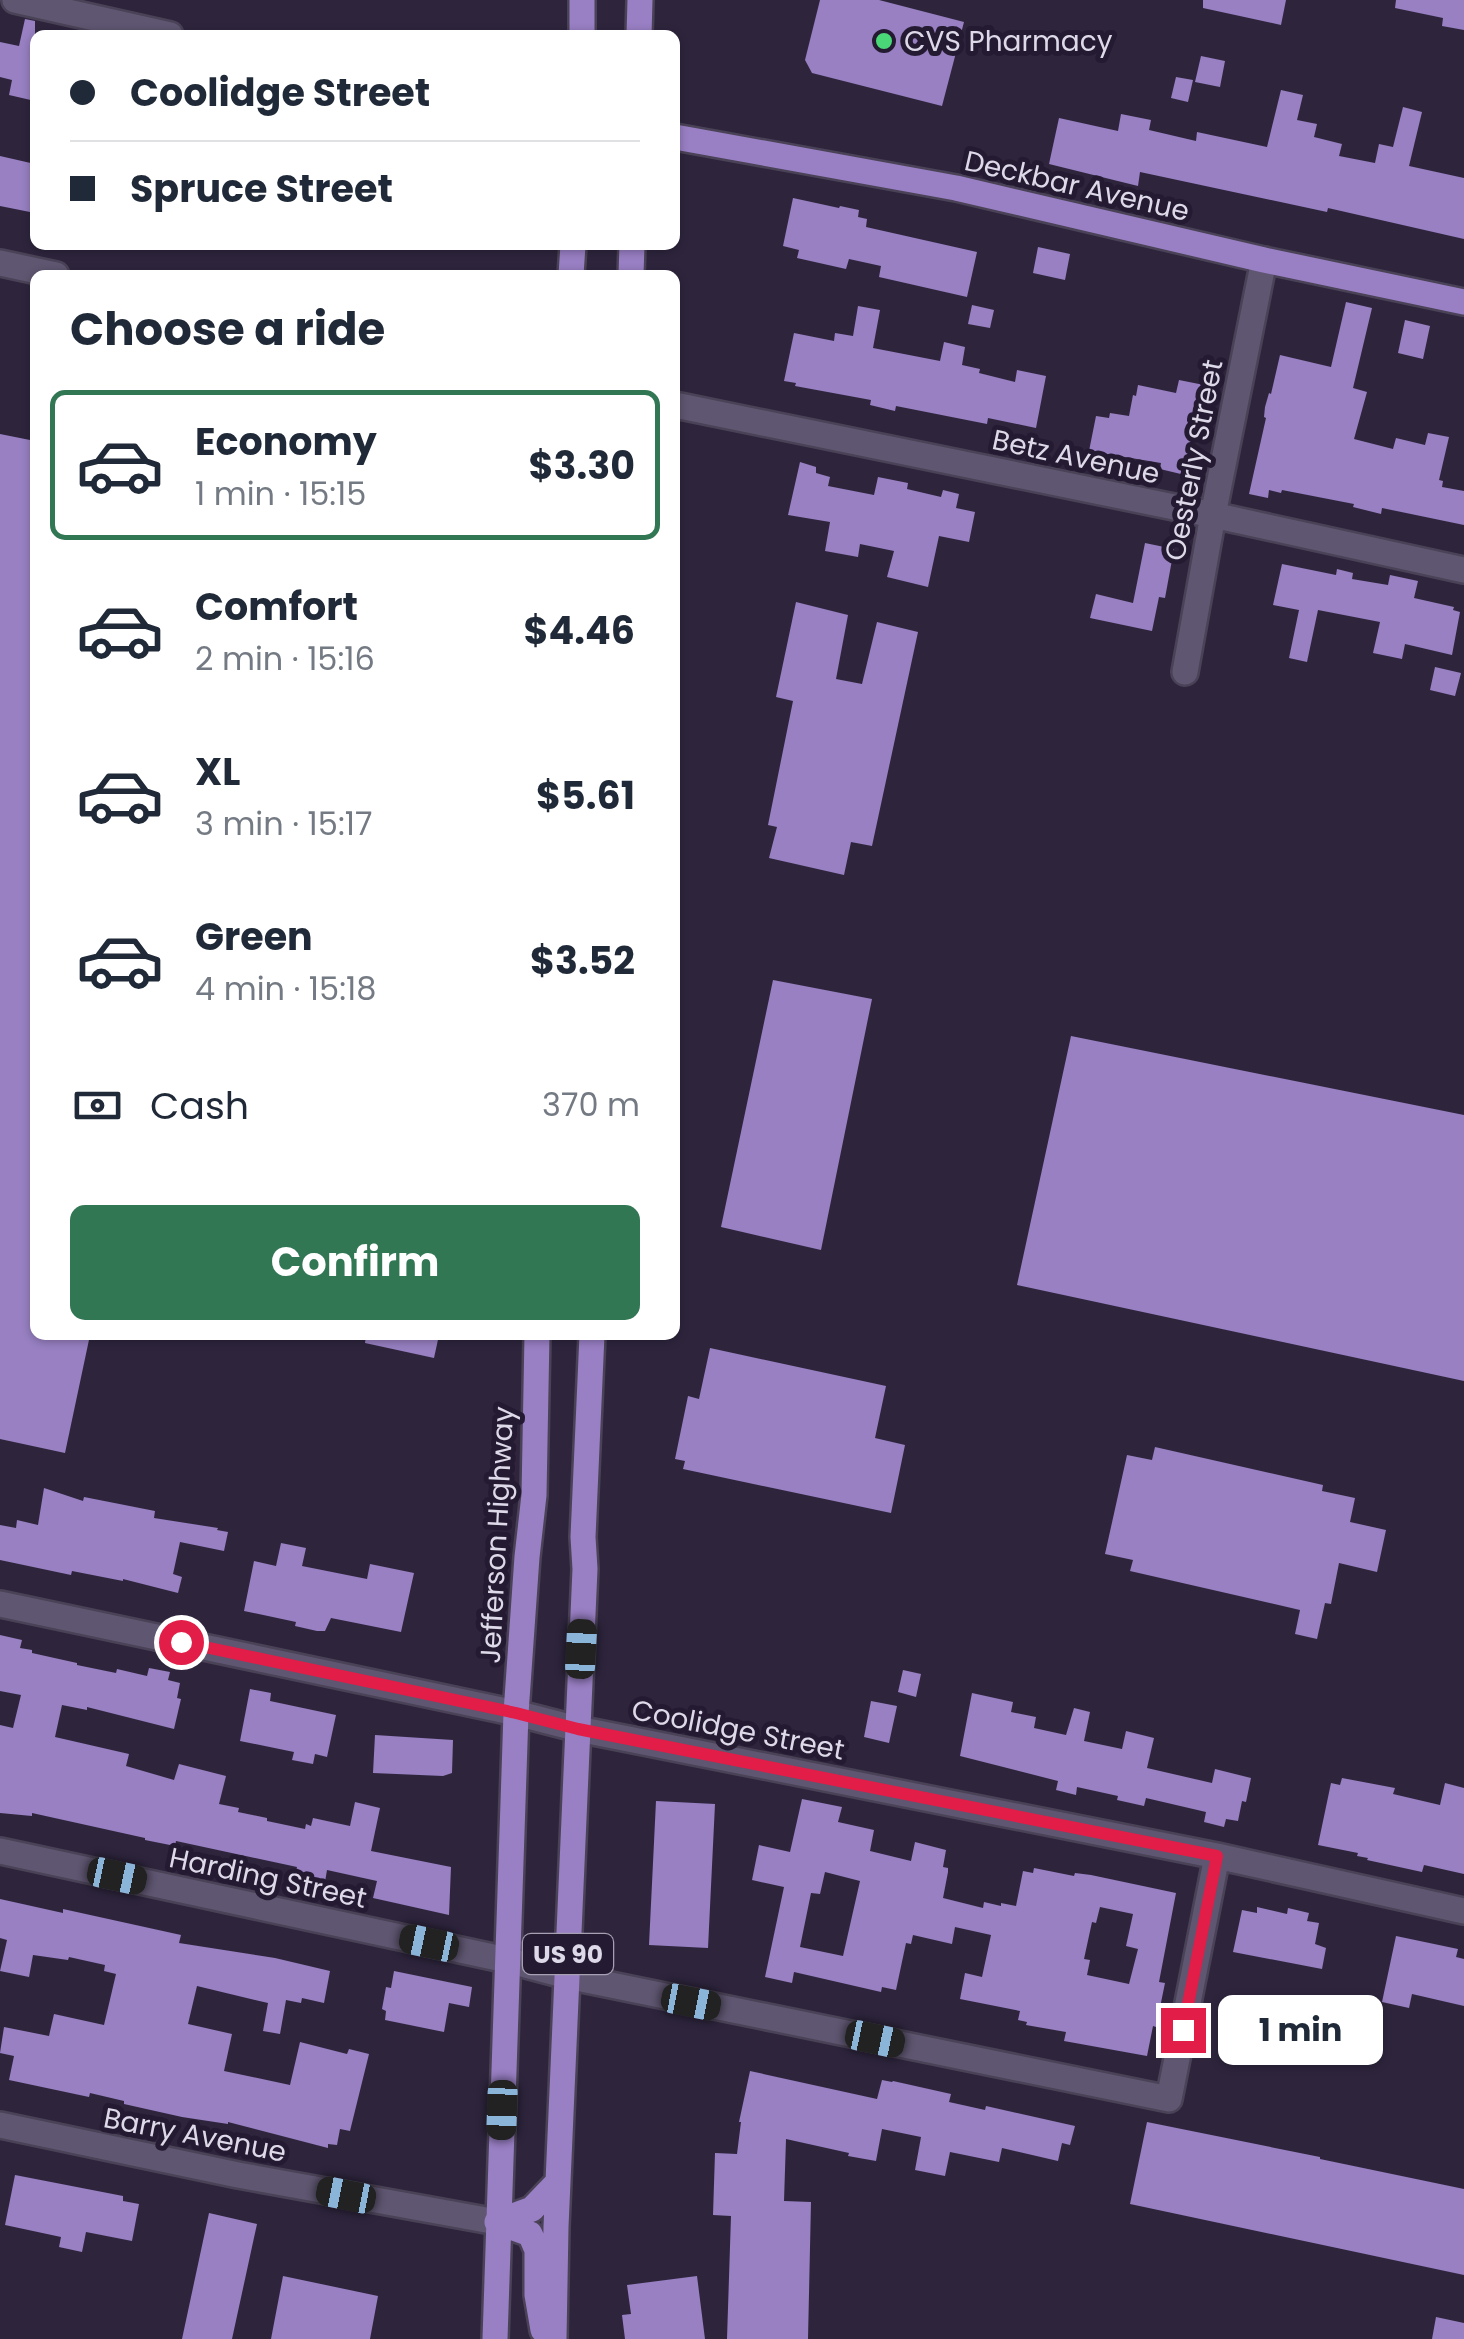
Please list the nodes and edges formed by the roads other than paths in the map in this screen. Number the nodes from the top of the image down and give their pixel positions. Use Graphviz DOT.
graph roads {
  1 [pos="15,0"];
  2 [pos="582,0"];
  3 [pos="640,0"];
  4 [pos="148,30"];
  5 [pos="582,30"];
  6 [pos="639,30"];
  7 [pos="680,137"];
  8 [pos="1264,260"];
  9 [pos="0,263"];
  10 [pos="33,270"];
  11 [pos="1464,302"];
  12 [pos="680,406"];
  13 [pos="1213,515"];
  14 [pos="1464,570"];
  15 [pos="1184,672"];
  16 [pos="537,1340"];
  17 [pos="592,1340"];
  18 [pos="0,1604"];
  19 [pos="516,1713"];
  20 [pos="578,1729"];
  21 [pos="0,1851"];
  22 [pos="1217,1856"];
  23 [pos="1464,1911"];
  24 [pos="507,1960"];
  25 [pos="568,1976"];
  26 [pos="0,2125"];
  27 [pos="558,2182"];
  28 [pos="498,2222"];
  29 [pos="495,2339"];
  30 [pos="546,2339"];
  31 [pos="554,2339"];
  1 -- 4 [label="street"];
  2 -- 5 [label="main road"];
  3 -- 6 [label="main road"];
  7 -- 8 [label="main road, Deckbar Avenue"];
  8 -- 11 [label="main road, Deckbar Avenue"];
  8 -- 13 [label="street, Oesterly Street"];
  9 -- 10 [label="street"];
  12 -- 13 [label="street, Betz Avenue"];
  13 -- 14 [label="street, Betz Avenue"];
  13 -- 15 [label="street, Oesterly Street"];
  16 -- 19 [label="main road, Jefferson Highway / US 90"];
  17 -- 20 [label="main road, US 90"];
  18 -- 19 [label="street, Coolidge Street"];
  19 -- 20 [label="street, Coolidge Street"];
  19 -- 24 [label="main road, Jefferson Highway / US 90"];
  20 -- 22 [label="street, Coolidge Street"];
  20 -- 25 [label="main road, US 90"];
  21 -- 24 [label="street, Harding Street"];
  22 -- 23 [label="street, Coolidge Street"];
  22 -- 25 [label="street, Harding Street"];
  24 -- 25 [label="street, Harding Street"];
  24 -- 28 [label="main road, Jefferson Highway / US 90"];
  25 -- 27 [label="main road, US 90"];
  26 -- 28 [label="street, Barry Avenue"];
  27 -- 28 [label="main road"];
  27 -- 31 [label="main road, US 90"];
  28 -- 29 [label="main road, Jefferson Highway / US 90"];
  28 -- 30 [label="main road"];
}
